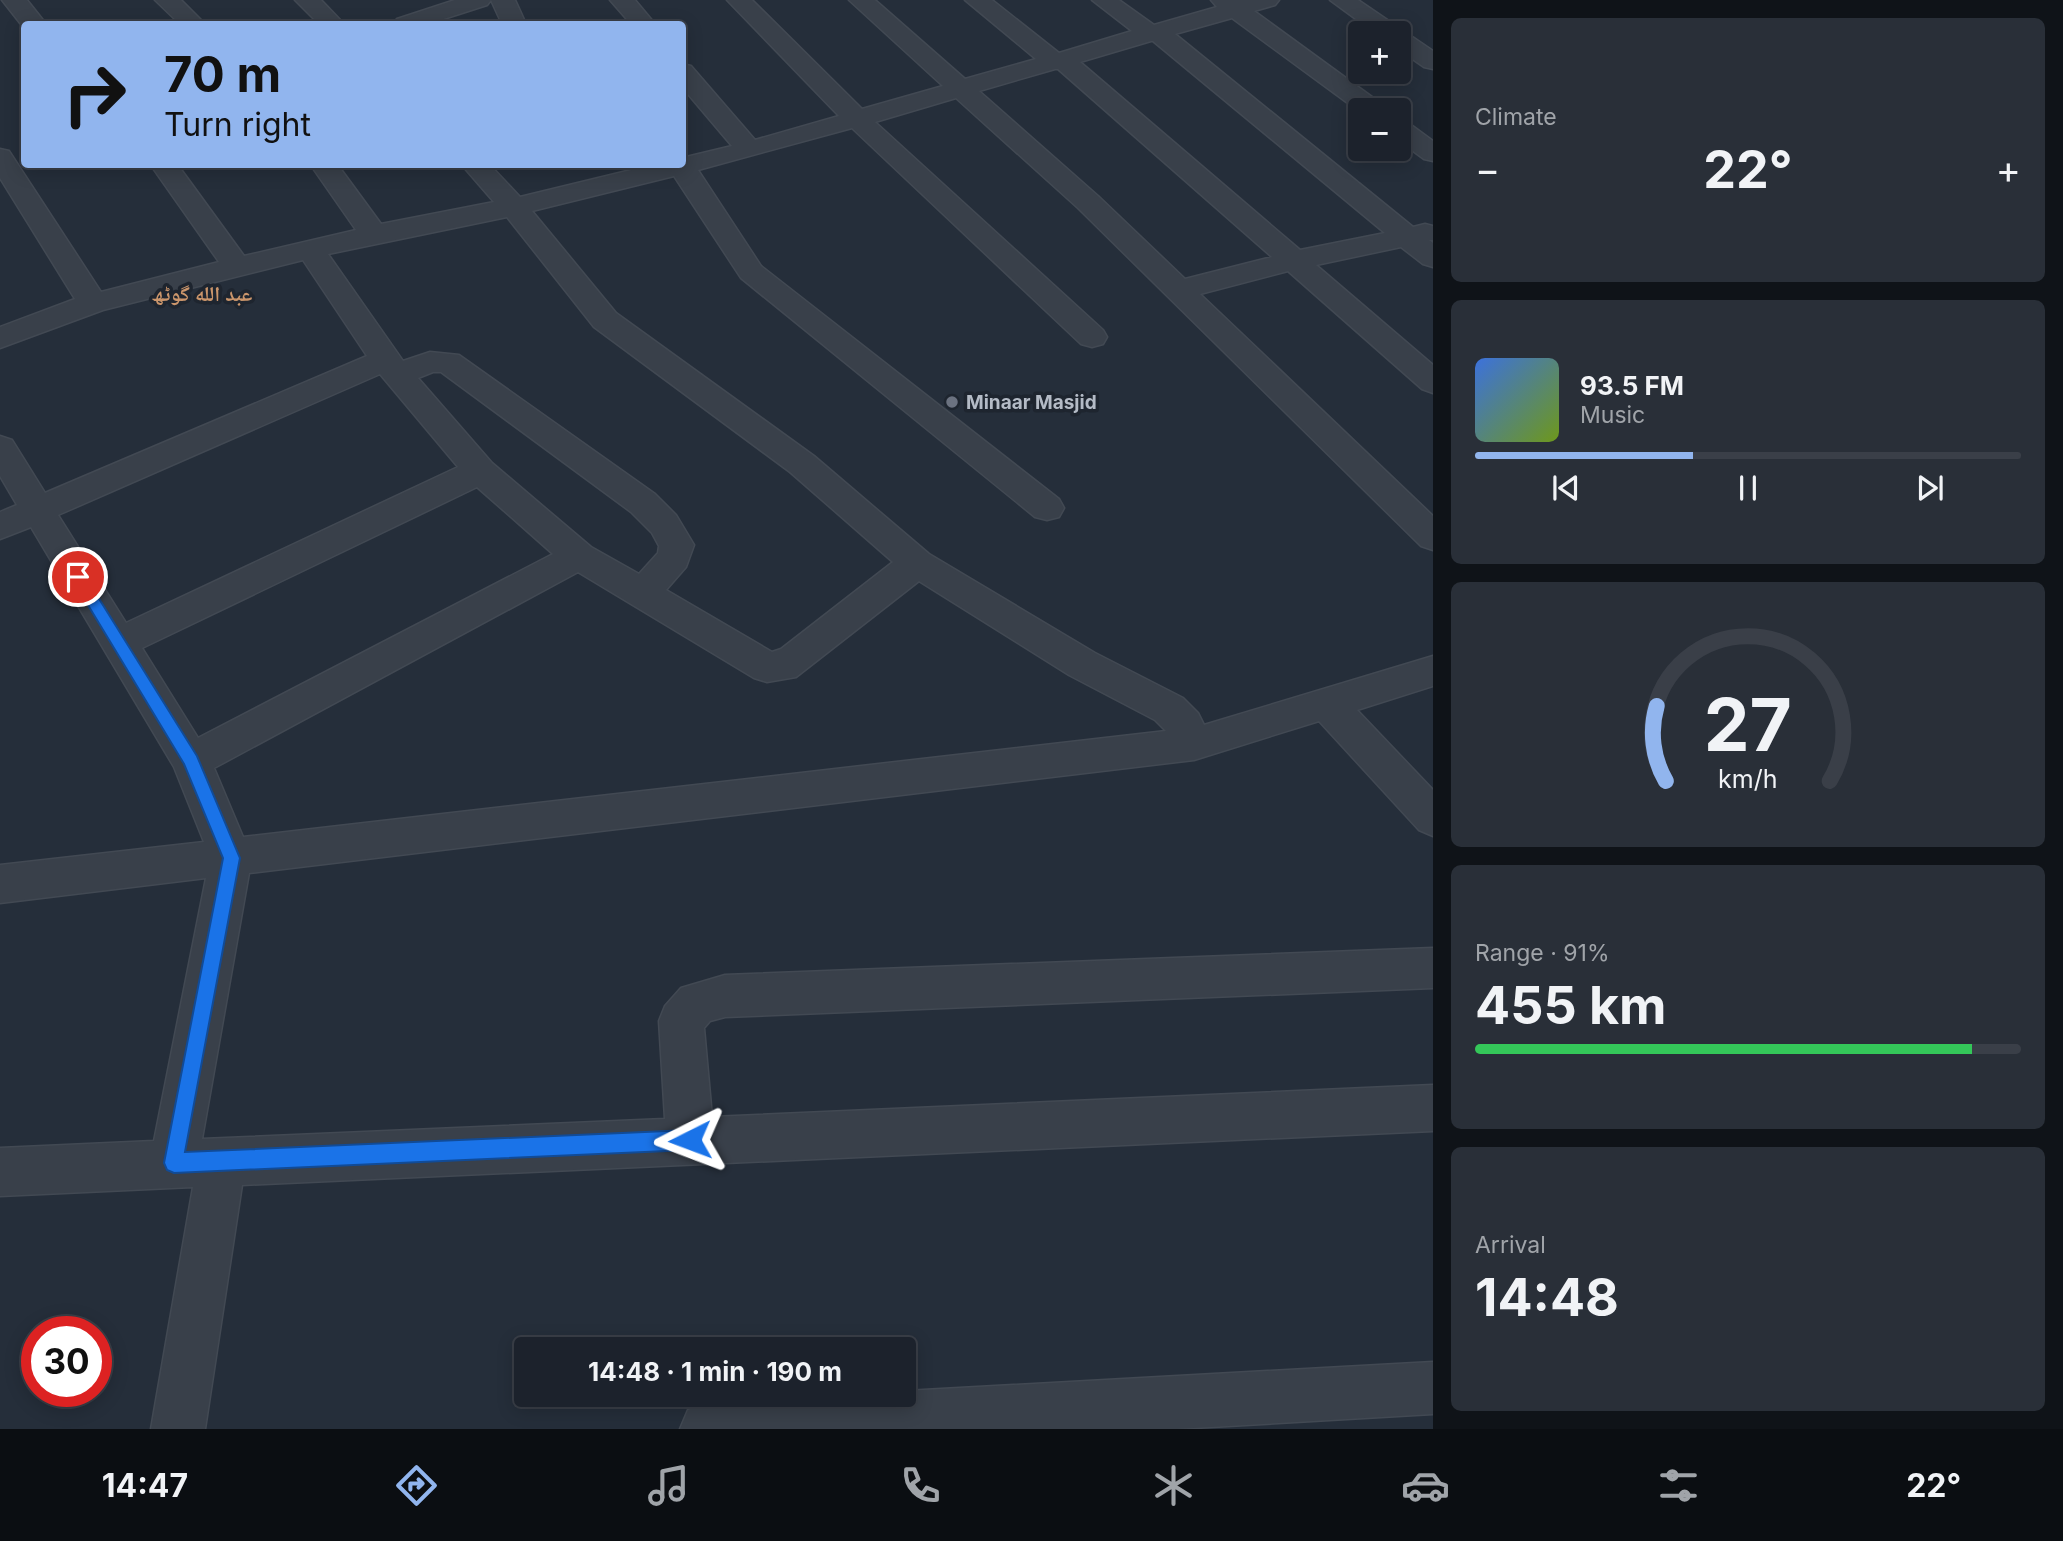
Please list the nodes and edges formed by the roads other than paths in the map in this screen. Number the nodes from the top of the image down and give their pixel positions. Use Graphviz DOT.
graph roads {
  1 [pos="14,0"];
  2 [pos="167,0"];
  3 [pos="307,0"];
  4 [pos="409,0"];
  5 [pos="479,0"];
  6 [pos="503,0"];
  7 [pos="622,0"];
  8 [pos="739,0"];
  9 [pos="861,0"];
  10 [pos="977,0"];
  11 [pos="1104,0"];
  12 [pos="1267,0"];
  13 [pos="1342,0"];
  14 [pos="1230,4"];
  15 [pos="32,21"];
  16 [pos="191,21"];
  17 [pos="329,21"];
  18 [pos="416,21"];
  19 [pos="513,21"];
  20 [pos="640,21"];
  21 [pos="1373,21"];
  22 [pos="1154,33"];
  23 [pos="1411,47"];
  24 [pos="1059,61"];
  25 [pos="1433,62"];
  26 [pos="686,76"];
  27 [pos="963,89"];
  28 [pos="1358,98"];
  29 [pos="858,119"];
  30 [pos="1411,137"];
  31 [pos="21,141"];
  32 [pos="0,147"];
  33 [pos="749,150"];
  34 [pos="1433,153"];
  35 [pos="0,158"];
  36 [pos="686,166"];
  37 [pos="166,168"];
  38 [pos="326,168"];
  39 [pos="478,168"];
  40 [pos="671,168"];
  41 [pos="683,168"];
  42 [pos="625,172"];
  43 [pos="514,207"];
  44 [pos="374,234"];
  45 [pos="1420,234"];
  46 [pos="310,248"];
  47 [pos="1433,258"];
  48 [pos="1292,261"];
  49 [pos="237,267"];
  50 [pos="1178,290"];
  51 [pos="93,303"];
  52 [pos="1092,337"];
  53 [pos="0,338"];
  54 [pos="392,367"];
  55 [pos="1433,382"];
  56 [pos="0,448"];
  57 [pos="480,471"];
  58 [pos="1047,508"];
  59 [pos="38,511"];
  60 [pos="0,526"];
  61 [pos="1433,537"];
  62 [pos="579,556"];
  63 [pos="917,563"];
  64 [pos="643,593"];
  65 [pos="118,643"];
  66 [pos="1433,671"];
  67 [pos="1328,705"];
  68 [pos="1194,744"];
  69 [pos="191,761"];
  70 [pos="1433,818"];
  71 [pos="231,858"];
  72 [pos="0,884"];
  73 [pos="1433,968"];
  74 [pos="1433,1108"];
  75 [pos="690,1140"];
  76 [pos="198,1162"];
  77 [pos="0,1172"];
  78 [pos="1433,1388"];
  79 [pos="178,1429"];
  80 [pos="707,1429"];
  1 -- 15 [label="street"];
  2 -- 16 [label="street"];
  3 -- 17 [label="street"];
  4 -- 18 [label="street"];
  5 -- 18 [label="street"];
  6 -- 19 [label="street"];
  7 -- 20 [label="street"];
  8 -- 29 [label="street"];
  9 -- 27 [label="street"];
  10 -- 24 [label="street"];
  11 -- 22 [label="street"];
  12 -- 14 [label="street"];
  13 -- 21 [label="street"];
  14 -- 22 [label="street"];
  14 -- 28 [label="street"];
  22 -- 24 [label="street"];
  22 -- 45 [label="street"];
  23 -- 25 [label="street"];
  24 -- 27 [label="street"];
  24 -- 48 [label="street"];
  26 -- 33 [label="street"];
  27 -- 29 [label="street"];
  27 -- 50 [label="street"];
  29 -- 33 [label="street"];
  29 -- 52 [label="street"];
  30 -- 34 [label="street"];
  31 -- 32 [label="street"];
  33 -- 36 [label="street"];
  35 -- 51 [label="street"];
  37 -- 49 [label="street"];
  38 -- 44 [label="street"];
  39 -- 43 [label="street"];
  40 -- 42 [label="street"];
  41 -- 58 [label="street"];
  42 -- 43 [label="street"];
  43 -- 44 [label="street"];
  43 -- 63 [label="street"];
  44 -- 46 [label="street"];
  45 -- 47 [label="street"];
  45 -- 48 [label="street"];
  46 -- 49 [label="street"];
  46 -- 54 [label="street"];
  48 -- 50 [label="street"];
  48 -- 55 [label="street"];
  49 -- 51 [label="street"];
  50 -- 61 [label="street"];
  51 -- 53 [label="street"];
  54 -- 57 [label="street"];
  54 -- 59 [label="street"];
  54 -- 64 [label="street"];
  56 -- 59 [label="street"];
  57 -- 62 [label="street"];
  57 -- 65 [label="street"];
  59 -- 60 [label="street"];
  59 -- 65 [label="street"];
  62 -- 64 [label="street"];
  62 -- 69 [label="street"];
  63 -- 64 [label="street"];
  63 -- 68 [label="street"];
  65 -- 69 [label="street"];
  66 -- 67 [label="street"];
  67 -- 68 [label="street"];
  67 -- 70 [label="street"];
  68 -- 71 [label="street"];
  69 -- 71 [label="street"];
  71 -- 72 [label="street"];
  71 -- 76 [label="street"];
  73 -- 75 [label="street"];
  74 -- 75 [label="street"];
  75 -- 76 [label="street"];
  76 -- 77 [label="street"];
  76 -- 79 [label="street"];
  78 -- 80 [label="street"];
}
